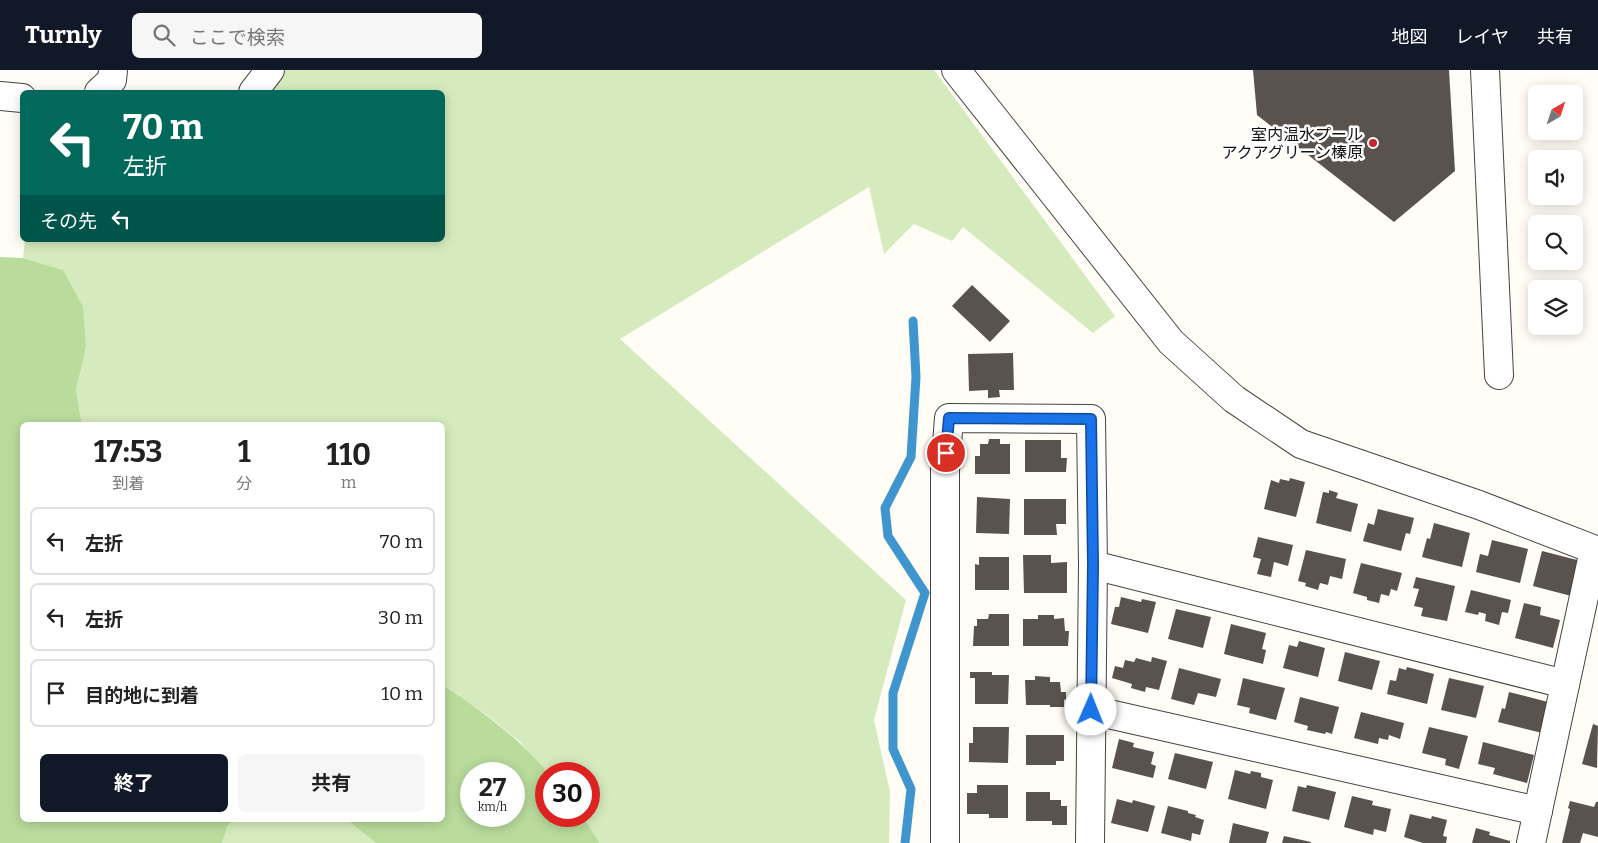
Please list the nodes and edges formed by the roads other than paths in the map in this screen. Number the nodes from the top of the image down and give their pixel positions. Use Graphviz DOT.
graph roads {
  1 [pos="113,70"];
  2 [pos="270,70"];
  3 [pos="956,70"];
  4 [pos="1485,70"];
  5 [pos="101,90"];
  6 [pos="255,90"];
  7 [pos="0,96"];
  8 [pos="20,98"];
  9 [pos="1499,375"];
  10 [pos="1596,550"];
  11 [pos="1093,565"];
  12 [pos="1565,684"];
  13 [pos="1091,710"];
  14 [pos="1538,811"];
  15 [pos="945,843"];
  16 [pos="1090,843"];
  17 [pos="1531,843"];
  1 -- 5 [label="street"];
  2 -- 6 [label="street"];
  3 -- 10 [label="street"];
  4 -- 9 [label="street"];
  7 -- 8 [label="street"];
  10 -- 12 [label="street"];
  11 -- 12 [label="street"];
  11 -- 13 [label="street"];
  11 -- 15 [label="street"];
  12 -- 14 [label="street"];
  13 -- 14 [label="street"];
  13 -- 16 [label="street"];
  14 -- 17 [label="street"];
}
